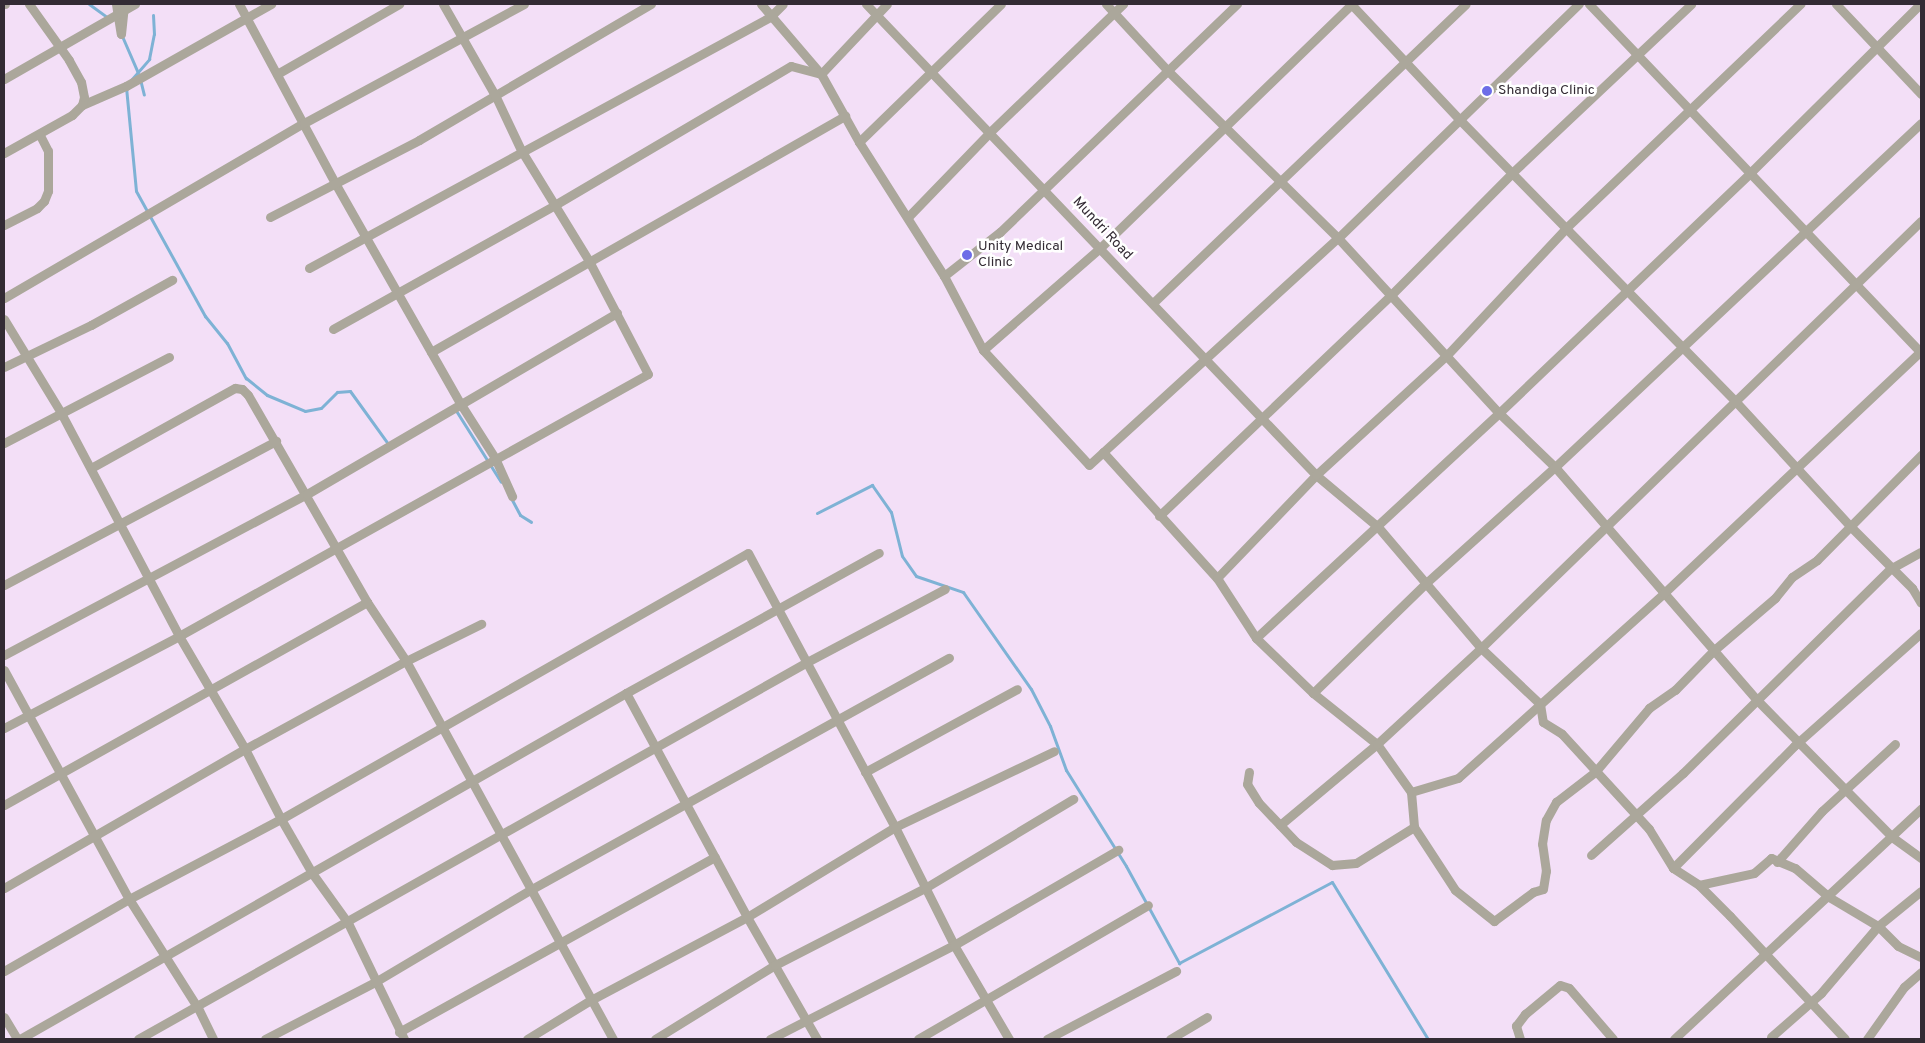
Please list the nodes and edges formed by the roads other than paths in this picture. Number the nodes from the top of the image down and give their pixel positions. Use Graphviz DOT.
graph roads {
  1 [pos="28,4"];
  2 [pos="116,4"];
  3 [pos="125,4"];
  4 [pos="135,4"];
  5 [pos="239,4"];
  6 [pos="271,4"];
  7 [pos="399,4"];
  8 [pos="443,4"];
  9 [pos="524,4"];
  10 [pos="651,4"];
  11 [pos="761,4"];
  12 [pos="783,4"];
  13 [pos="866,4"];
  14 [pos="887,4"];
  15 [pos="1001,4"];
  16 [pos="1106,4"];
  17 [pos="1123,4"];
  18 [pos="1237,4"];
  19 [pos="1351,4"];
  20 [pos="1466,4"];
  21 [pos="1579,4"];
  22 [pos="1589,4"];
  23 [pos="1691,4"];
  24 [pos="1800,4"];
  25 [pos="1836,4"];
  26 [pos="1920,4"];
  27 [pos="1114,12"];
  28 [pos="876,14"];
  29 [pos="770,17"];
  30 [pos="247,18"];
  31 [pos="462,37"];
  32 [pos="1876,46"];
  33 [pos="60,47"];
  34 [pos="1638,54"];
  35 [pos="1406,63"];
  36 [pos="1168,71"];
  37 [pos="932,72"];
  38 [pos="277,74"];
  39 [pos="821,74"];
  40 [pos="4,79"];
  41 [pos="1921,94"];
  42 [pos="496,97"];
  43 [pos="82,105"];
  44 [pos="1690,108"];
  45 [pos="845,116"];
  46 [pos="1459,119"];
  47 [pos="304,122"];
  48 [pos="1921,123"];
  49 [pos="1225,126"];
  50 [pos="990,132"];
  51 [pos="40,135"];
  52 [pos="859,142"];
  53 [pos="521,150"];
  54 [pos="4,154"];
  55 [pos="1752,171"];
  56 [pos="1513,172"];
  57 [pos="1282,182"];
  58 [pos="335,184"];
  59 [pos="1045,188"];
  60 [pos="553,206"];
  61 [pos="270,217"];
  62 [pos="908,217"];
  63 [pos="1921,221"];
  64 [pos="4,225"];
  65 [pos="1567,227"];
  66 [pos="1808,232"];
  67 [pos="368,236"];
  68 [pos="1338,238"];
  69 [pos="1100,248"];
  70 [pos="589,261"];
  71 [pos="309,268"];
  72 [pos="944,276"];
  73 [pos="172,280"];
  74 [pos="1857,282"];
  75 [pos="1627,289"];
  76 [pos="398,292"];
  77 [pos="1391,295"];
  78 [pos="4,298"];
  79 [pos="1154,302"];
  80 [pos="617,314"];
  81 [pos="4,320"];
  82 [pos="333,328"];
  83 [pos="1682,347"];
  84 [pos="983,350"];
  85 [pos="431,352"];
  86 [pos="1921,352"];
  87 [pos="1447,355"];
  88 [pos="24,356"];
  89 [pos="1206,356"];
  90 [pos="169,357"];
  91 [pos="4,367"];
  92 [pos="1737,403"];
  93 [pos="460,404"];
  94 [pos="60,412"];
  95 [pos="1499,413"];
  96 [pos="1262,417"];
  97 [pos="276,441"];
  98 [pos="4,443"];
  99 [pos="1103,452"];
  100 [pos="1921,455"];
  101 [pos="495,458"];
  102 [pos="91,468"];
  103 [pos="1555,468"];
  104 [pos="1797,468"];
  105 [pos="1316,475"];
  106 [pos="307,494"];
  107 [pos="512,496"];
  108 [pos="1159,516"];
  109 [pos="122,525"];
  110 [pos="1606,525"];
  111 [pos="1850,526"];
  112 [pos="1378,528"];
  113 [pos="337,548"];
  114 [pos="1921,552"];
  115 [pos="879,553"];
  116 [pos="1890,568"];
  117 [pos="1217,578"];
  118 [pos="150,579"];
  119 [pos="1426,584"];
  120 [pos="4,585"];
  121 [pos="1917,587"];
  122 [pos="945,590"];
  123 [pos="1664,593"];
  124 [pos="367,602"];
  125 [pos="1921,602"];
  126 [pos="776,608"];
  127 [pos="481,624"];
  128 [pos="1921,633"];
  129 [pos="179,636"];
  130 [pos="1256,638"];
  131 [pos="1481,648"];
  132 [pos="1713,651"];
  133 [pos="4,655"];
  134 [pos="949,658"];
  135 [pos="406,661"];
  136 [pos="808,662"];
  137 [pos="4,670"];
  138 [pos="1016,689"];
  139 [pos="210,690"];
  140 [pos="626,693"];
  141 [pos="1313,693"];
  142 [pos="1757,700"];
  143 [pos="1540,704"];
  144 [pos="29,713"];
  145 [pos="837,722"];
  146 [pos="441,727"];
  147 [pos="4,728"];
  148 [pos="1800,740"];
  149 [pos="1377,744"];
  150 [pos="1894,744"];
  151 [pos="245,749"];
  152 [pos="657,749"];
  153 [pos="1054,751"];
  154 [pos="865,772"];
  155 [pos="1248,772"];
  156 [pos="1595,772"];
  157 [pos="60,773"];
  158 [pos="472,781"];
  159 [pos="1847,788"];
  160 [pos="1411,792"];
  161 [pos="1073,799"];
  162 [pos="685,803"];
  163 [pos="4,805"];
  164 [pos="1921,810"];
  165 [pos="1634,815"];
  166 [pos="281,819"];
  167 [pos="1280,825"];
  168 [pos="895,826"];
  169 [pos="1414,827"];
  170 [pos="504,835"];
  171 [pos="97,836"];
  172 [pos="1892,837"];
  173 [pos="1118,850"];
  174 [pos="1591,855"];
  175 [pos="715,858"];
  176 [pos="1921,858"];
  177 [pos="1777,862"];
  178 [pos="1674,868"];
  179 [pos="312,873"];
  180 [pos="1699,885"];
  181 [pos="4,888"];
  182 [pos="925,888"];
  183 [pos="530,890"];
  184 [pos="1921,891"];
  185 [pos="1830,897"];
  186 [pos="129,899"];
  187 [pos="1148,905"];
  188 [pos="746,917"];
  189 [pos="348,923"];
  190 [pos="1878,926"];
  191 [pos="559,943"];
  192 [pos="954,945"];
  193 [pos="165,954"];
  194 [pos="1766,954"];
  195 [pos="1921,957"];
  196 [pos="775,965"];
  197 [pos="4,970"];
  198 [pos="1176,972"];
  199 [pos="1921,972"];
  200 [pos="375,982"];
  201 [pos="590,1001"];
  202 [pos="988,1001"];
  203 [pos="1810,1002"];
  204 [pos="198,1008"];
  205 [pos="4,1017"];
  206 [pos="1207,1017"];
  207 [pos="806,1019"];
  208 [pos="402,1036"];
  209 [pos="1771,1037"];
  210 [pos="19,1039"];
  211 [pos="138,1039"];
  212 [pos="212,1039"];
  213 [pos="265,1039"];
  214 [pos="527,1039"];
  215 [pos="613,1039"];
  216 [pos="655,1039"];
  217 [pos="770,1039"];
  218 [pos="817,1039"];
  219 [pos="918,1039"];
  220 [pos="1009,1039"];
  221 [pos="1047,1039"];
  222 [pos="1170,1039"];
  223 [pos="1520,1039"];
  224 [pos="1613,1039"];
  225 [pos="1674,1039"];
  226 [pos="1845,1039"];
  227 [pos="1867,1039"];
  1 -- 33 [label="street"];
  2 -- 3 [label="street"];
  4 -- 33 [label="street"];
  5 -- 30 [label="street"];
  6 -- 30 [label="street"];
  7 -- 38 [label="street"];
  8 -- 31 [label="street"];
  9 -- 31 [label="street"];
  10 -- 42 [label="street"];
  11 -- 29 [label="street"];
  12 -- 29 [label="street"];
  13 -- 28 [label="street, Mundri Road"];
  14 -- 28 [label="street"];
  15 -- 37 [label="street"];
  16 -- 27 [label="street"];
  17 -- 27 [label="street"];
  18 -- 36 [label="street"];
  19 -- 35 [label="street"];
  19 -- 49 [label="street"];
  20 -- 35 [label="street"];
  21 -- 46 [label="street"];
  22 -- 34 [label="street"];
  23 -- 34 [label="street"];
  24 -- 44 [label="street"];
  25 -- 32 [label="street"];
  26 -- 32 [label="street"];
  27 -- 36 [label="street"];
  27 -- 50 [label="street"];
  28 -- 37 [label="street, Mundri Road"];
  28 -- 39 [label="street"];
  29 -- 39 [label="street"];
  29 -- 53 [label="street"];
  30 -- 38 [label="street"];
  30 -- 43 [label="street"];
  31 -- 42 [label="street"];
  31 -- 47 [label="street"];
  32 -- 41 [label="street"];
  32 -- 55 [label="street"];
  33 -- 40 [label="street"];
  33 -- 43 [label="street"];
  34 -- 44 [label="street"];
  34 -- 56 [label="street"];
  35 -- 46 [label="street"];
  35 -- 57 [label="street"];
  36 -- 49 [label="street"];
  36 -- 59 [label="street"];
  37 -- 50 [label="street, Mundri Road"];
  37 -- 52 [label="street"];
  38 -- 47 [label="street"];
  39 -- 45 [label="street"];
  39 -- 60 [label="street"];
  42 -- 53 [label="street"];
  42 -- 58 [label="street"];
  43 -- 51 [label="street"];
  44 -- 55 [label="street"];
  44 -- 65 [label="street"];
  45 -- 52 [label="street"];
  45 -- 70 [label="street"];
  46 -- 56 [label="street"];
  46 -- 68 [label="street"];
  47 -- 58 [label="street"];
  47 -- 78 [label="street"];
  48 -- 66 [label="street"];
  49 -- 57 [label="street"];
  49 -- 69 [label="street"];
  50 -- 59 [label="street, Mundri Road"];
  50 -- 62 [label="street"];
  51 -- 54 [label="street"];
  51 -- 64 [label="street"];
  52 -- 62 [label="street"];
  53 -- 60 [label="street"];
  53 -- 67 [label="street"];
  55 -- 66 [label="street"];
  55 -- 75 [label="street"];
  56 -- 65 [label="street"];
  56 -- 77 [label="street"];
  57 -- 68 [label="street"];
  57 -- 79 [label="street"];
  58 -- 61 [label="street"];
  58 -- 67 [label="street"];
  59 -- 69 [label="street, Mundri Road"];
  59 -- 72 [label="street"];
  60 -- 70 [label="street"];
  60 -- 76 [label="street"];
  62 -- 72 [label="street"];
  63 -- 74 [label="street"];
  65 -- 75 [label="street"];
  65 -- 87 [label="street"];
  66 -- 74 [label="street"];
  66 -- 83 [label="street"];
  67 -- 71 [label="street"];
  67 -- 76 [label="street"];
  68 -- 77 [label="street"];
  68 -- 89 [label="street"];
  69 -- 79 [label="street, Mundri Road"];
  69 -- 84 [label="street"];
  70 -- 80 [label="street"];
  70 -- 85 [label="street"];
  72 -- 84 [label="street"];
  73 -- 88 [label="street"];
  74 -- 86 [label="street"];
  74 -- 92 [label="street"];
  75 -- 83 [label="street"];
  75 -- 95 [label="street"];
  76 -- 82 [label="street"];
  76 -- 85 [label="street"];
  77 -- 87 [label="street"];
  77 -- 96 [label="street"];
  79 -- 89 [label="street, Mundri Road"];
  80 -- 93 [label="street"];
  80 -- 101 [label="street"];
  81 -- 88 [label="street"];
  83 -- 92 [label="street"];
  83 -- 103 [label="street"];
  84 -- 99 [label="street"];
  85 -- 93 [label="street"];
  86 -- 104 [label="street"];
  87 -- 95 [label="street"];
  87 -- 105 [label="street"];
  88 -- 91 [label="street"];
  88 -- 94 [label="street"];
  89 -- 96 [label="street, Mundri Road"];
  89 -- 99 [label="street"];
  90 -- 94 [label="street"];
  92 -- 104 [label="street"];
  92 -- 110 [label="street"];
  93 -- 101 [label="street"];
  93 -- 106 [label="street"];
  94 -- 98 [label="street"];
  94 -- 102 [label="street"];
  95 -- 103 [label="street"];
  95 -- 112 [label="street"];
  96 -- 105 [label="street, Mundri Road"];
  96 -- 108 [label="street"];
  97 -- 102 [label="street"];
  97 -- 106 [label="street"];
  97 -- 109 [label="street"];
  99 -- 108 [label="street"];
  100 -- 111 [label="street"];
  101 -- 107 [label="street"];
  101 -- 113 [label="street"];
  102 -- 109 [label="street"];
  103 -- 110 [label="street"];
  103 -- 119 [label="street"];
  104 -- 111 [label="street"];
  104 -- 123 [label="street"];
  105 -- 112 [label="street, Mundri Road"];
  105 -- 117 [label="street"];
  106 -- 113 [label="street"];
  106 -- 118 [label="street"];
  108 -- 117 [label="street"];
  109 -- 118 [label="street"];
  109 -- 120 [label="street"];
  110 -- 123 [label="street"];
  110 -- 131 [label="street"];
  111 -- 116 [label="street"];
  111 -- 132 [label="street"];
  112 -- 119 [label="street, Mundri Road"];
  112 -- 130 [label="street"];
  113 -- 124 [label="street"];
  113 -- 129 [label="street"];
  114 -- 116 [label="street"];
  115 -- 126 [label="street"];
  116 -- 121 [label="street"];
  116 -- 142 [label="street"];
  117 -- 130 [label="street"];
  118 -- 129 [label="street"];
  118 -- 133 [label="street"];
  119 -- 131 [label="street, Mundri Road"];
  119 -- 141 [label="street"];
  121 -- 125 [label="street"];
  122 -- 136 [label="street"];
  123 -- 132 [label="street"];
  123 -- 143 [label="street"];
  124 -- 135 [label="street"];
  124 -- 139 [label="street"];
  126 -- 136 [label="street"];
  126 -- 140 [label="street"];
  126 -- 146 [label="street"];
  127 -- 135 [label="street"];
  128 -- 148 [label="street"];
  129 -- 139 [label="street"];
  129 -- 144 [label="street"];
  130 -- 141 [label="street"];
  131 -- 143 [label="street, Mundri Road"];
  131 -- 149 [label="street"];
  132 -- 142 [label="street"];
  132 -- 156 [label="street"];
  134 -- 145 [label="street"];
  135 -- 146 [label="street"];
  135 -- 151 [label="street"];
  136 -- 145 [label="street"];
  136 -- 152 [label="street"];
  137 -- 144 [label="street"];
  138 -- 154 [label="street"];
  139 -- 151 [label="street"];
  139 -- 157 [label="street"];
  140 -- 152 [label="street"];
  140 -- 158 [label="street"];
  141 -- 149 [label="street"];
  142 -- 148 [label="street"];
  142 -- 165 [label="street"];
  143 -- 156 [label="street"];
  143 -- 160 [label="street"];
  144 -- 147 [label="street"];
  144 -- 157 [label="street"];
  145 -- 154 [label="street"];
  145 -- 162 [label="street"];
  146 -- 158 [label="street"];
  146 -- 166 [label="street"];
  148 -- 159 [label="street"];
  148 -- 178 [label="street"];
  149 -- 160 [label="street"];
  149 -- 167 [label="street"];
  150 -- 159 [label="street"];
  151 -- 166 [label="street"];
  151 -- 171 [label="street"];
  152 -- 162 [label="street"];
  152 -- 170 [label="street"];
  153 -- 168 [label="street"];
  154 -- 168 [label="street"];
  155 -- 167 [label="street"];
  156 -- 165 [label="street"];
  156 -- 169 [label="street"];
  157 -- 163 [label="street"];
  157 -- 171 [label="street"];
  158 -- 170 [label="street"];
  158 -- 179 [label="street"];
  159 -- 172 [label="street"];
  159 -- 177 [label="street"];
  160 -- 169 [label="street"];
  161 -- 182 [label="street"];
  162 -- 175 [label="street"];
  162 -- 183 [label="street"];
  164 -- 172 [label="street"];
  165 -- 174 [label="street"];
  165 -- 178 [label="street"];
  166 -- 179 [label="street"];
  166 -- 186 [label="street"];
  167 -- 169 [label="street"];
  168 -- 182 [label="street"];
  168 -- 188 [label="street"];
  170 -- 183 [label="street"];
  170 -- 189 [label="street"];
  171 -- 181 [label="street"];
  171 -- 186 [label="street"];
  172 -- 176 [label="street"];
  172 -- 185 [label="street"];
  173 -- 192 [label="street"];
  175 -- 188 [label="street"];
  175 -- 191 [label="street"];
  177 -- 180 [label="street"];
  177 -- 185 [label="street"];
  178 -- 180 [label="street"];
  179 -- 189 [label="street"];
  179 -- 193 [label="street"];
  180 -- 194 [label="street"];
  182 -- 192 [label="street"];
  182 -- 196 [label="street"];
  183 -- 191 [label="street"];
  183 -- 200 [label="street"];
  184 -- 190 [label="street"];
  185 -- 190 [label="street"];
  185 -- 194 [label="street"];
  186 -- 193 [label="street"];
  186 -- 197 [label="street"];
  187 -- 202 [label="street"];
  188 -- 196 [label="street"];
  188 -- 201 [label="street"];
  189 -- 200 [label="street"];
  189 -- 204 [label="street"];
  190 -- 195 [label="street"];
  190 -- 203 [label="street"];
  191 -- 201 [label="street"];
  191 -- 208 [label="street"];
  192 -- 202 [label="street"];
  192 -- 207 [label="street"];
  193 -- 204 [label="street"];
  193 -- 210 [label="street"];
  194 -- 203 [label="street"];
  194 -- 225 [label="street"];
  196 -- 207 [label="street"];
  196 -- 216 [label="street"];
  198 -- 221 [label="street"];
  199 -- 227 [label="street"];
  200 -- 208 [label="street"];
  200 -- 213 [label="street"];
  201 -- 214 [label="street"];
  201 -- 215 [label="street"];
  202 -- 219 [label="street"];
  202 -- 220 [label="street"];
  203 -- 209 [label="street"];
  203 -- 226 [label="street"];
  204 -- 211 [label="street"];
  204 -- 212 [label="street"];
  205 -- 210 [label="street"];
  206 -- 222 [label="street"];
  207 -- 217 [label="street"];
  207 -- 218 [label="street"];
  223 -- 224 [label="street"];
}
